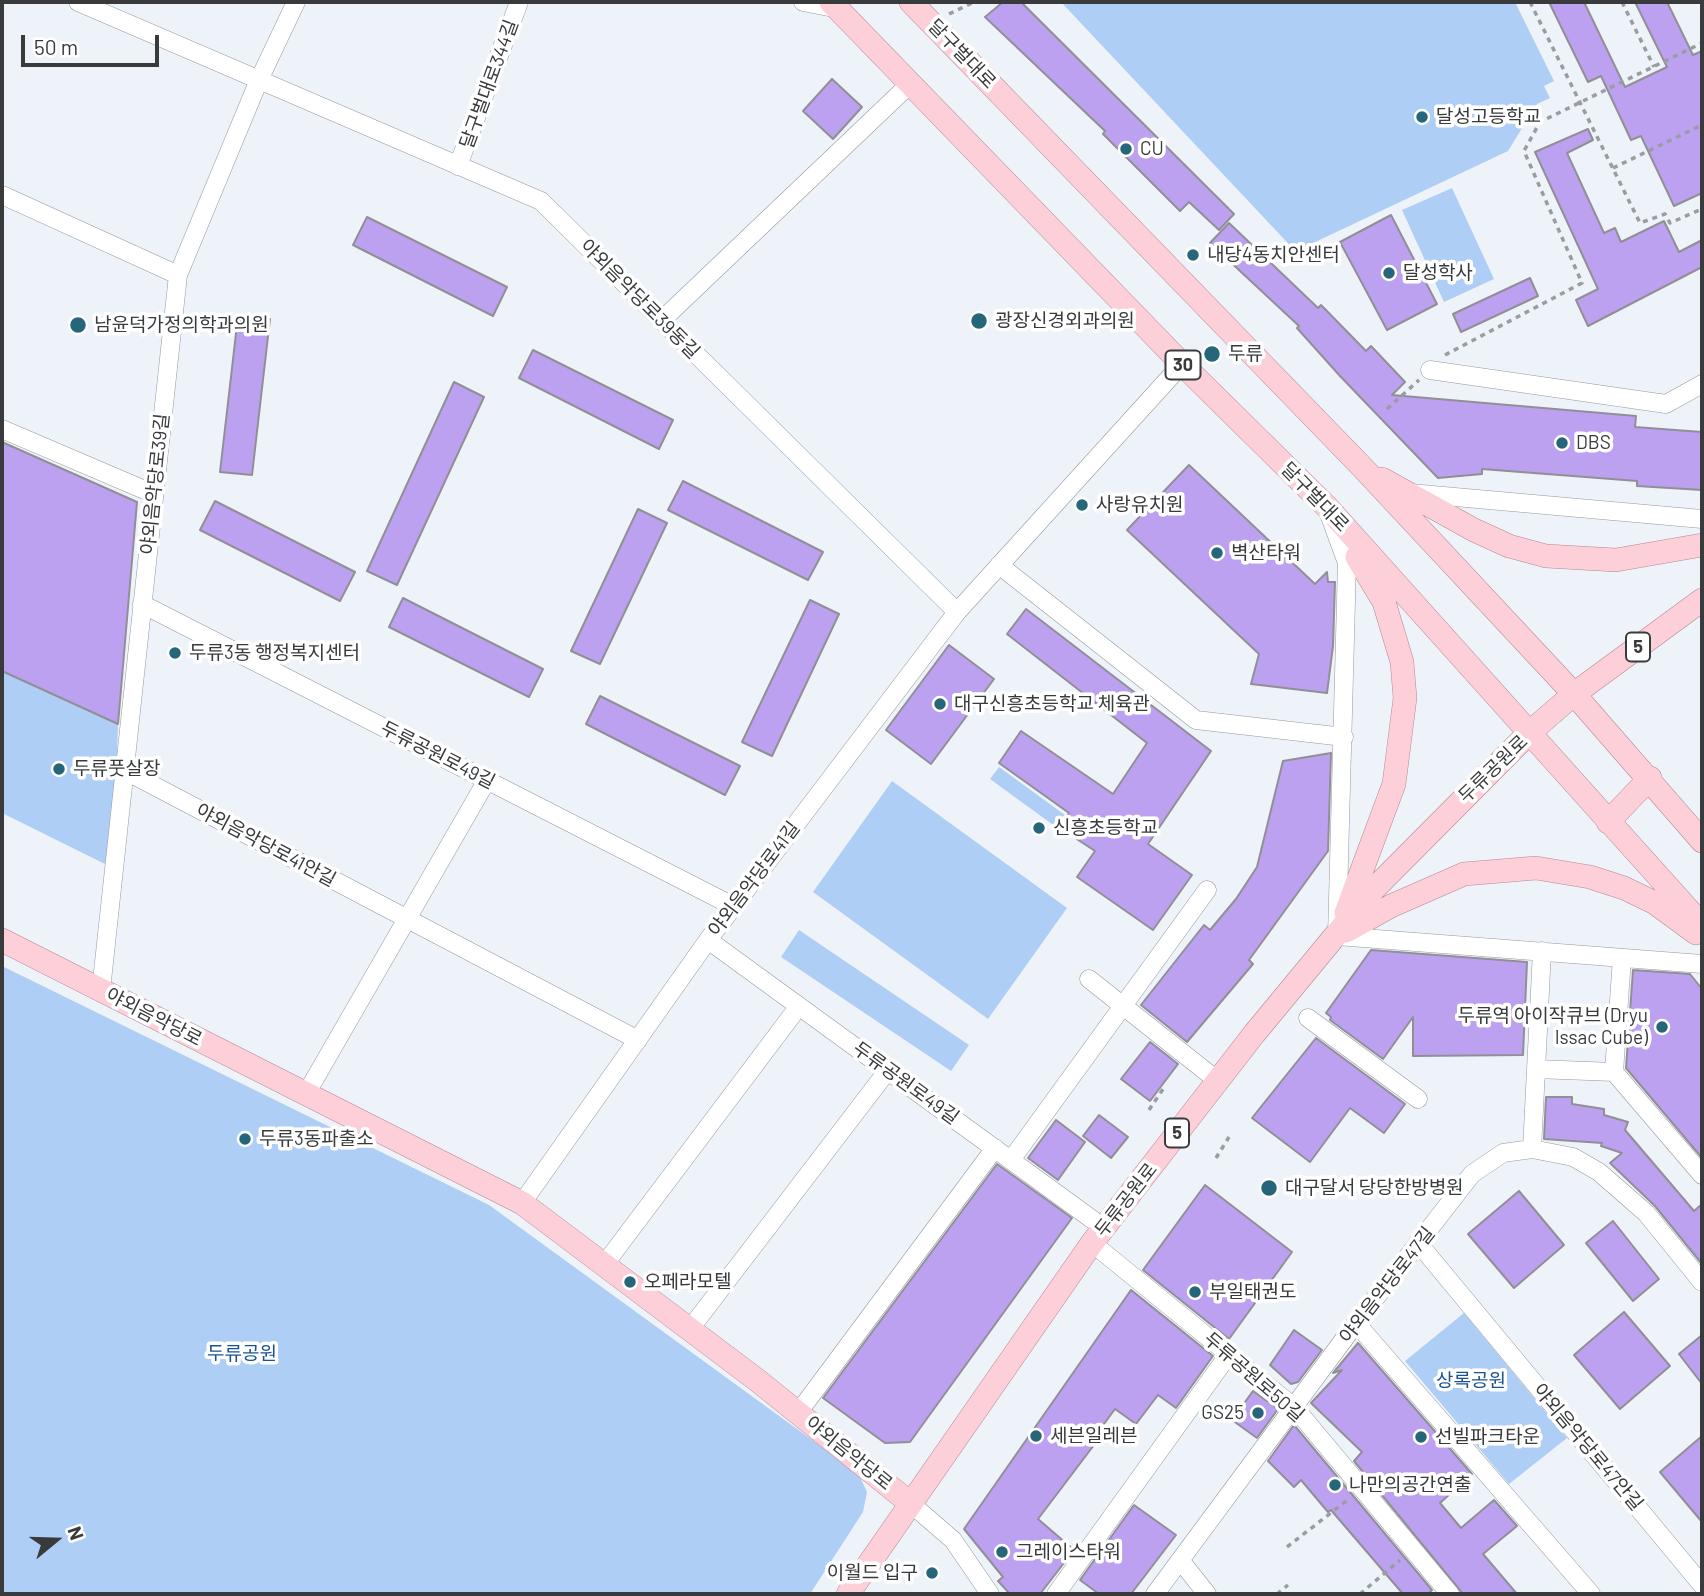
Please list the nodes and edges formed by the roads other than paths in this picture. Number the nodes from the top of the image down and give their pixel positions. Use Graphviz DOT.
graph roads {
  1 [pos="78,2"];
  2 [pos="296,2"];
  3 [pos="519,2"];
  4 [pos="803,2"];
  5 [pos="911,2"];
  6 [pos="835,6"];
  7 [pos="259,80"];
  8 [pos="911,83"];
  9 [pos="458,166"];
  10 [pos="2,195"];
  11 [pos="178,275"];
  12 [pos="662,320"];
  13 [pos="1182,364"];
  14 [pos="1430,370"];
  15 [pos="1702,384"];
  16 [pos="2,429"];
  17 [pos="1363,468"];
  18 [pos="1406,492"];
  19 [pos="154,494"];
  20 [pos="1327,507"];
  21 [pos="1702,519"];
  22 [pos="1702,545"];
  23 [pos="999,565"];
  24 [pos="1702,600"];
  25 [pos="142,604"];
  26 [pos="957,612"];
  27 [pos="1574,694"];
  28 [pos="1528,734"];
  29 [pos="1344,737"];
  30 [pos="124,770"];
  31 [pos="1650,779"];
  32 [pos="487,780"];
  33 [pos="1608,822"];
  34 [pos="1702,841"];
  35 [pos="1208,890"];
  36 [pos="733,906"];
  37 [pos="407,919"];
  38 [pos="1702,925"];
  39 [pos="1337,936"];
  40 [pos="1702,938"];
  41 [pos="708,940"];
  42 [pos="5,947"];
  43 [pos="1542,951"];
  44 [pos="1622,958"];
  45 [pos="1702,964"];
  46 [pos="1089,979"];
  47 [pos="100,990"];
  48 [pos="799,1006"];
  49 [pos="1124,1007"];
  50 [pos="1308,1018"];
  51 [pos="638,1040"];
  52 [pos="1536,1069"];
  53 [pos="888,1070"];
  54 [pos="1615,1072"];
  55 [pos="1218,1080"];
  56 [pos="306,1094"];
  57 [pos="1418,1099"];
  58 [pos="995,1148"];
  59 [pos="1532,1149"];
  60 [pos="1011,1160"];
  61 [pos="1702,1175"];
  62 [pos="523,1203"];
  63 [pos="1098,1236"];
  64 [pos="1419,1244"];
  65 [pos="604,1265"];
  66 [pos="1702,1282"];
  67 [pos="1356,1323"];
  68 [pos="690,1329"];
  69 [pos="1229,1354"];
  70 [pos="1295,1408"];
  71 [pos="798,1413"];
  72 [pos="910,1503"];
  73 [pos="1180,1560"];
  74 [pos="1702,1587"];
  75 [pos="848,1594"];
  76 [pos="990,1594"];
  77 [pos="1056,1594"];
  78 [pos="1154,1594"];
  79 [pos="1207,1594"];
  80 [pos="1450,1594"];
  81 [pos="1591,1594"];
  82 [pos="1696,1594"];
  1 -- 7 [label="street, 야외음악당로39동길"];
  2 -- 7 [label="street, 야외음악당로39길"];
  3 -- 9 [label="street, 달구벌대로344길"];
  4 -- 6 [label="street"];
  5 -- 17 [label="main road, 달구벌대로"];
  6 -- 8 [label="main road, 달구벌대로 / 30"];
  7 -- 9 [label="street, 야외음악당로39동길"];
  7 -- 11 [label="street, 야외음악당로39길"];
  8 -- 12 [label="street"];
  8 -- 13 [label="main road, 달구벌대로 / 30"];
  9 -- 12 [label="street, 야외음악당로39동길"];
  10 -- 11 [label="street"];
  11 -- 19 [label="street, 야외음악당로39길"];
  12 -- 26 [label="street, 야외음악당로39동길"];
  13 -- 20 [label="main road, 달구벌대로 / 30"];
  13 -- 23 [label="street, 야외음악당로41길"];
  14 -- 15 [label="street"];
  16 -- 19 [label="street"];
  17 -- 18 [label="main road"];
  17 -- 27 [label="main road, 달구벌대로"];
  18 -- 21 [label="street"];
  18 -- 22 [label="main road"];
  19 -- 25 [label="street, 야외음악당로39길"];
  20 -- 28 [label="main road, 달구벌대로 / 30"];
  20 -- 29 [label="street"];
  20 -- 39 [label="main road"];
  23 -- 26 [label="street, 야외음악당로41길"];
  23 -- 29 [label="street"];
  24 -- 27 [label="main road, 5"];
  25 -- 30 [label="street, 야외음악당로39길"];
  25 -- 32 [label="street, 두류공원로49길"];
  26 -- 36 [label="street, 야외음악당로41길"];
  27 -- 28 [label="main road, 두류공원로 / 5"];
  27 -- 31 [label="main road, 달구벌대로"];
  28 -- 33 [label="main road, 달구벌대로"];
  28 -- 39 [label="main road, 두류공원로 / 5"];
  29 -- 39 [label="street"];
  30 -- 37 [label="street, 야외음악당로41안길"];
  30 -- 47 [label="street, 야외음악당로39길"];
  31 -- 33 [label="main road"];
  31 -- 34 [label="main road, 달구벌대로"];
  32 -- 36 [label="street, 두류공원로49길"];
  32 -- 37 [label="street"];
  33 -- 38 [label="main road, 달구벌대로"];
  35 -- 49 [label="street"];
  36 -- 41 [label="street, 야외음악당로41길"];
  37 -- 51 [label="street, 야외음악당로41안길"];
  37 -- 56 [label="street"];
  39 -- 40 [label="main road"];
  39 -- 43 [label="street"];
  39 -- 55 [label="main road, 두류공원로 / 5"];
  41 -- 48 [label="street, 두류공원로49길"];
  41 -- 51 [label="street, 야외음악당로41길"];
  42 -- 47 [label="main road, 야외음악당로"];
  43 -- 44 [label="street"];
  43 -- 52 [label="street"];
  44 -- 45 [label="street"];
  44 -- 54 [label="street"];
  46 -- 49 [label="street"];
  47 -- 56 [label="main road, 야외음악당로"];
  48 -- 53 [label="street, 두류공원로49길"];
  48 -- 65 [label="street"];
  49 -- 55 [label="street"];
  49 -- 60 [label="street"];
  50 -- 57 [label="street"];
  51 -- 62 [label="street, 야외음악당로41길"];
  52 -- 54 [label="street"];
  52 -- 59 [label="street"];
  53 -- 58 [label="street, 두류공원로49길"];
  53 -- 68 [label="street"];
  54 -- 61 [label="street"];
  55 -- 63 [label="main road, 두류공원로 / 5"];
  56 -- 62 [label="main road, 야외음악당로"];
  58 -- 60 [label="street, 두류공원로49길"];
  58 -- 71 [label="street"];
  59 -- 64 [label="street, 야외음악당로47길"];
  59 -- 66 [label="street, 야외음악당로47길"];
  60 -- 63 [label="street, 두류공원로49길"];
  62 -- 65 [label="main road, 야외음악당로"];
  63 -- 69 [label="street, 두류공원로50길"];
  63 -- 72 [label="main road, 두류공원로 / 5"];
  64 -- 67 [label="street, 야외음악당로47길"];
  64 -- 74 [label="street, 야외음악당로47안길"];
  65 -- 68 [label="main road, 야외음악당로"];
  67 -- 70 [label="street, 야외음악당로47길"];
  67 -- 81 [label="street"];
  68 -- 71 [label="main road, 야외음악당로"];
  69 -- 70 [label="street, 두류공원로50길"];
  69 -- 77 [label="street"];
  70 -- 73 [label="street, 야외음악당로47길"];
  70 -- 80 [label="street, 두류공원로50길"];
  71 -- 72 [label="main road, 야외음악당로"];
  72 -- 75 [label="main road, 두류공원로 / 5"];
  72 -- 76 [label="street, 야외음악당로"];
  73 -- 78 [label="street, 야외음악당로47길"];
  73 -- 79 [label="street"];
  74 -- 82 [label="street"];
}
